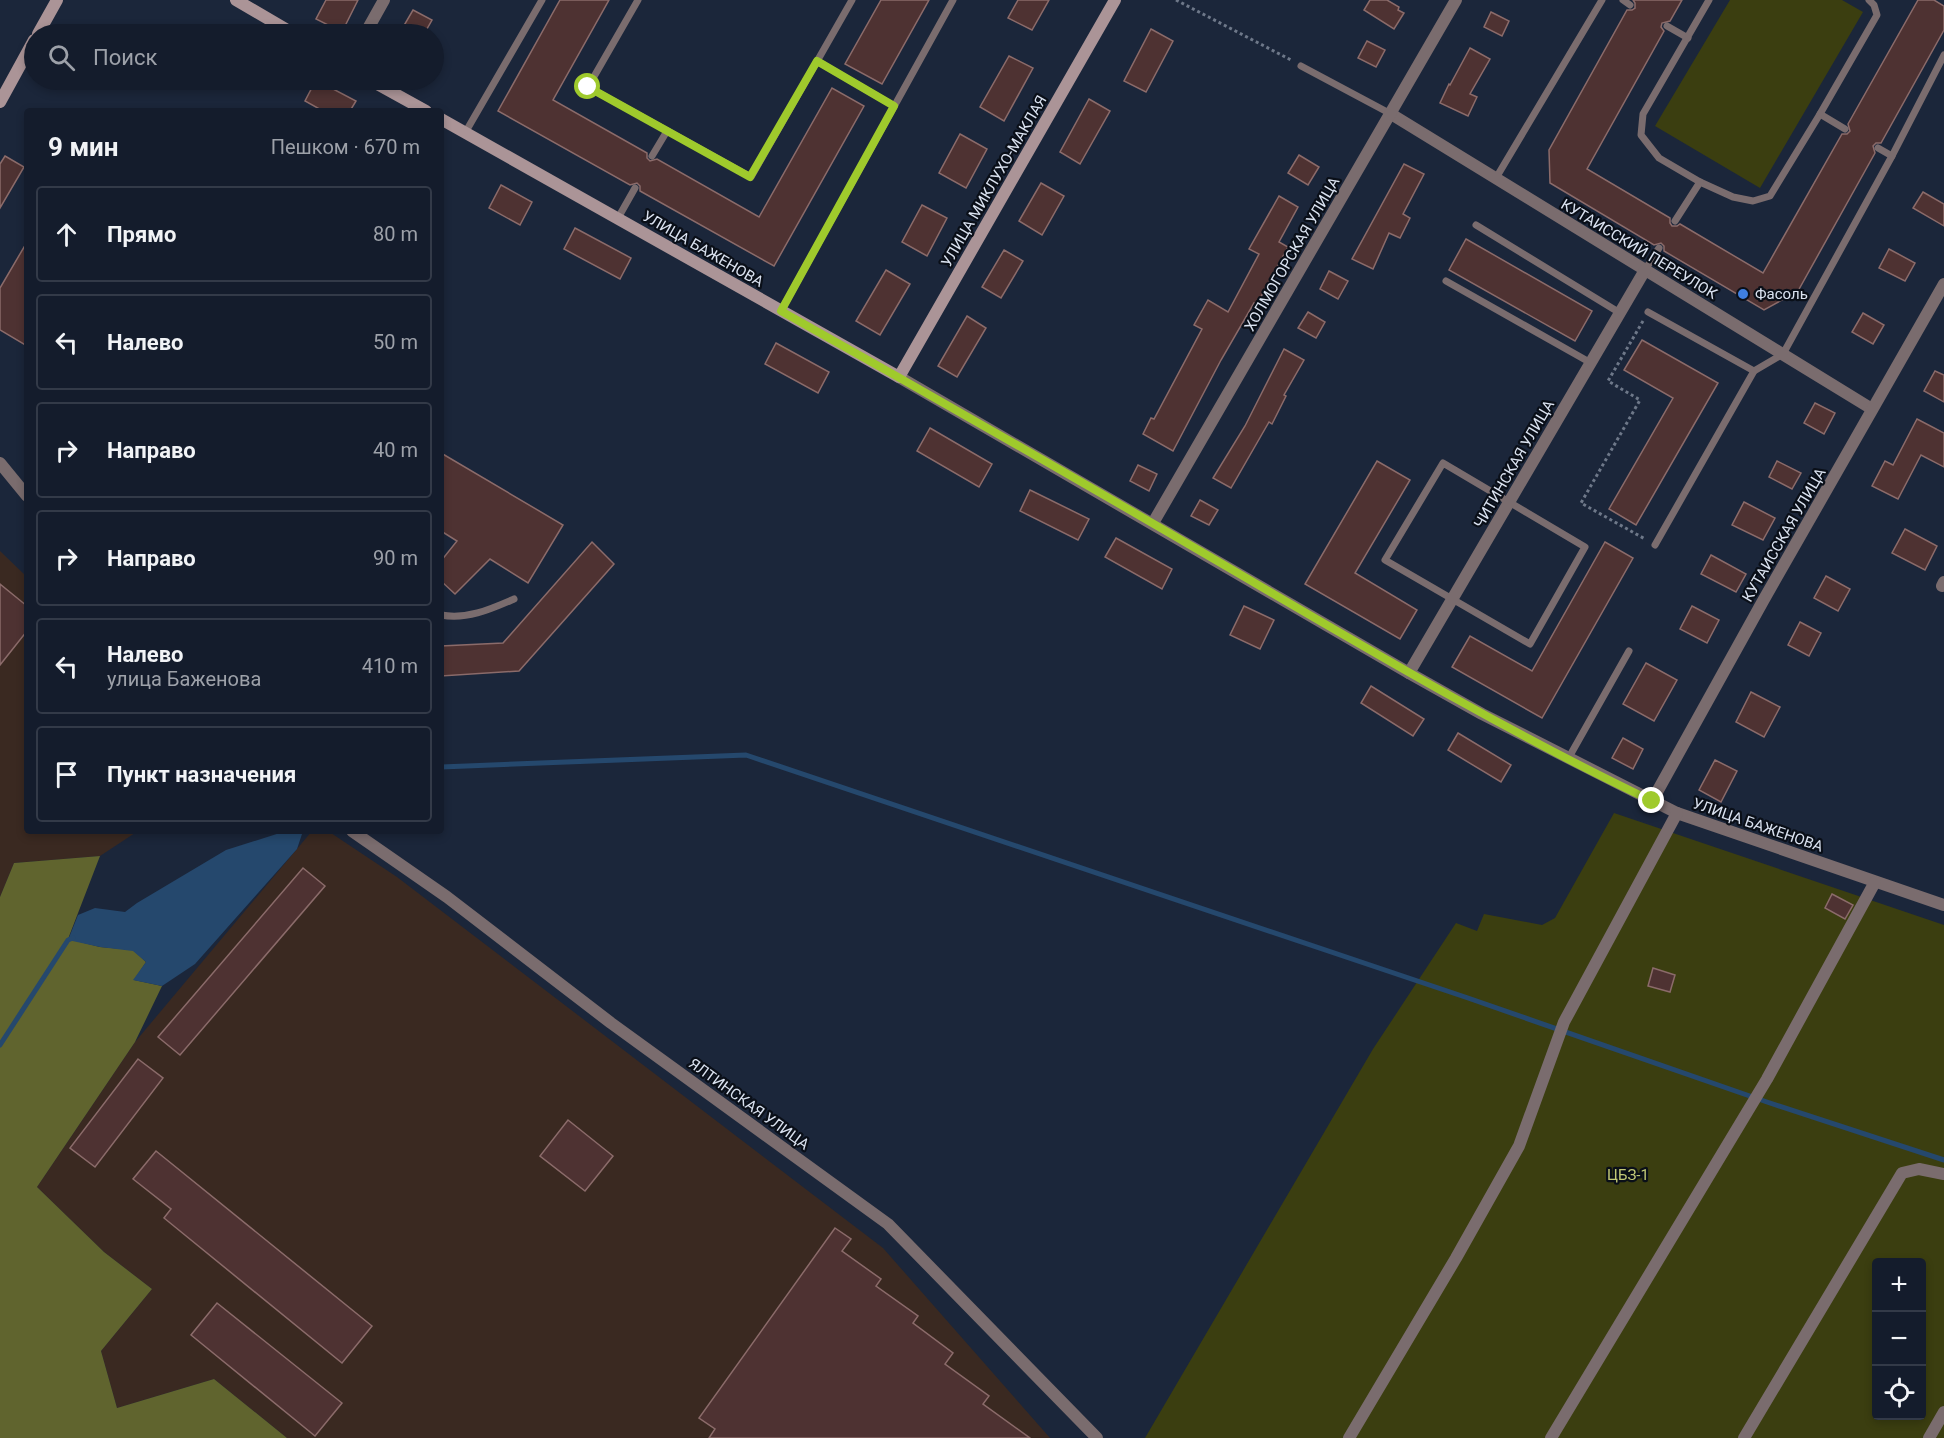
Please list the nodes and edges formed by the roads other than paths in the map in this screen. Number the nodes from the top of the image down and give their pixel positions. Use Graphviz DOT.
graph roads {
  1 [pos="57,0"];
  2 [pos="236,0"];
  3 [pos="384,0"];
  4 [pos="542,0"];
  5 [pos="638,0"];
  6 [pos="852,0"];
  7 [pos="953,0"];
  8 [pos="1115,0"];
  9 [pos="1456,0"];
  10 [pos="1602,0"];
  11 [pos="1709,0"];
  12 [pos="1869,0"];
  13 [pos="44,24"];
  14 [pos="277,24"];
  15 [pos="371,24"];
  16 [pos="1667,26"];
  17 [pos="1688,38"];
  18 [pos="1944,55"];
  19 [pos="24,58"];
  20 [pos="817,61"];
  21 [pos="1301,66"];
  22 [pos="388,90"];
  23 [pos="0,102"];
  24 [pos="894,106"];
  25 [pos="421,108"];
  26 [pos="1391,114"];
  27 [pos="1820,114"];
  28 [pos="444,121"];
  29 [pos="1845,129"];
  30 [pos="667,130"];
  31 [pos="465,133"];
  32 [pos="1878,148"];
  33 [pos="652,156"];
  34 [pos="1892,156"];
  35 [pos="1496,178"];
  36 [pos="1700,182"];
  37 [pos="634,188"];
  38 [pos="618,218"];
  39 [pos="1675,221"];
  40 [pos="1476,225"];
  41 [pos="1659,248"];
  42 [pos="1645,270"];
  43 [pos="1446,281"];
  44 [pos="1944,284"];
  45 [pos="781,311"];
  46 [pos="1648,312"];
  47 [pos="1620,313"];
  48 [pos="1783,354"];
  49 [pos="1591,363"];
  50 [pos="1755,371"];
  51 [pos="898,377"];
  52 [pos="1872,409"];
  53 [pos="0,463"];
  54 [pos="24,492"];
  55 [pos="1509,503"];
  56 [pos="1153,524"];
  57 [pos="1654,544"];
  58 [pos="514,599"];
  59 [pos="1452,599"];
  60 [pos="444,616"];
  61 [pos="1629,651"];
  62 [pos="1409,674"];
  63 [pos="1568,759"];
  64 [pos="1652,801"];
  65 [pos="1677,813"];
  66 [pos="356,834"];
  67 [pos="1875,882"];
  68 [pos="1943,902"];
  69 [pos="1944,1174"];
  70 [pos="1944,1412"];
  71 [pos="1097,1438"];
  72 [pos="1349,1438"];
  73 [pos="1551,1438"];
  74 [pos="1744,1438"];
  75 [pos="1929,1438"];
  1 -- 13 [label="street"];
  2 -- 14 [label="street"];
  3 -- 15 [label="street"];
  4 -- 31 [label="lane"];
  5 -- 30 [label="lane"];
  6 -- 20 [label="lane"];
  7 -- 24 [label="lane"];
  8 -- 51 [label="street, УЛИЦА МИКЛУХО-МАКЛАЯ"];
  9 -- 26 [label="street, ХОЛМОГОРСКАЯ УЛИЦА"];
  10 -- 35 [label="lane"];
  11 -- 17 [label="lane"];
  12 -- 27 [label="lane"];
  16 -- 17 [label="lane"];
  17 -- 36 [label="lane"];
  18 -- 34 [label="lane"];
  19 -- 23 [label="street"];
  20 -- 24 [label="lane"];
  20 -- 30 [label="lane"];
  21 -- 26 [label="lane"];
  22 -- 25 [label="street"];
  24 -- 45 [label="lane"];
  26 -- 35 [label="street, КУТАИССКИЙ ПЕРЕУЛОК"];
  26 -- 56 [label="street, ХОЛМОГОРСКАЯ УЛИЦА"];
  27 -- 29 [label="lane"];
  27 -- 36 [label="lane"];
  28 -- 31 [label="street, УЛИЦА БАЖЕНОВА"];
  30 -- 33 [label="lane"];
  31 -- 38 [label="street, УЛИЦА БАЖЕНОВА"];
  32 -- 34 [label="lane"];
  34 -- 48 [label="lane"];
  35 -- 42 [label="street, КУТАИССКИЙ ПЕРЕУЛОК"];
  36 -- 39 [label="lane"];
  37 -- 38 [label="lane"];
  38 -- 45 [label="street, УЛИЦА БАЖЕНОВА"];
  40 -- 47 [label="lane"];
  41 -- 42 [label="lane"];
  42 -- 47 [label="street, ЧИТИНСКАЯ УЛИЦА"];
  42 -- 48 [label="street, КУТАИССКИЙ ПЕРЕУЛОК"];
  43 -- 49 [label="lane"];
  44 -- 52 [label="street, КУТАИССКАЯ УЛИЦА"];
  45 -- 51 [label="street, УЛИЦА БАЖЕНОВА"];
  46 -- 50 [label="lane"];
  47 -- 49 [label="street, ЧИТИНСКАЯ УЛИЦА"];
  48 -- 50 [label="lane"];
  48 -- 52 [label="street, КУТАИССКИЙ ПЕРЕУЛОК"];
  49 -- 55 [label="street, ЧИТИНСКАЯ УЛИЦА"];
  50 -- 57 [label="lane"];
  51 -- 56 [label="street, УЛИЦА БАЖЕНОВА"];
  52 -- 64 [label="street, КУТАИССКАЯ УЛИЦА"];
  53 -- 54 [label="street"];
  55 -- 59 [label="street, ЧИТИНСКАЯ УЛИЦА"];
  55 -- 59 [label="lane"];
  55 -- 59 [label="lane"];
  56 -- 62 [label="street, УЛИЦА БАЖЕНОВА"];
  58 -- 60 [label="lane"];
  59 -- 62 [label="street, ЧИТИНСКАЯ УЛИЦА"];
  61 -- 63 [label="lane"];
  62 -- 63 [label="street, УЛИЦА БАЖЕНОВА"];
  63 -- 64 [label="street, УЛИЦА БАЖЕНОВА"];
  64 -- 65 [label="street, УЛИЦА БАЖЕНОВА"];
  65 -- 67 [label="street, УЛИЦА БАЖЕНОВА"];
  65 -- 72 [label="street"];
  66 -- 71 [label="street, ЯЛТИНСКАЯ УЛИЦА"];
  67 -- 68 [label="street, УЛИЦА БАЖЕНОВА"];
  67 -- 73 [label="street"];
  69 -- 74 [label="street"];
  70 -- 75 [label="street"];
}
